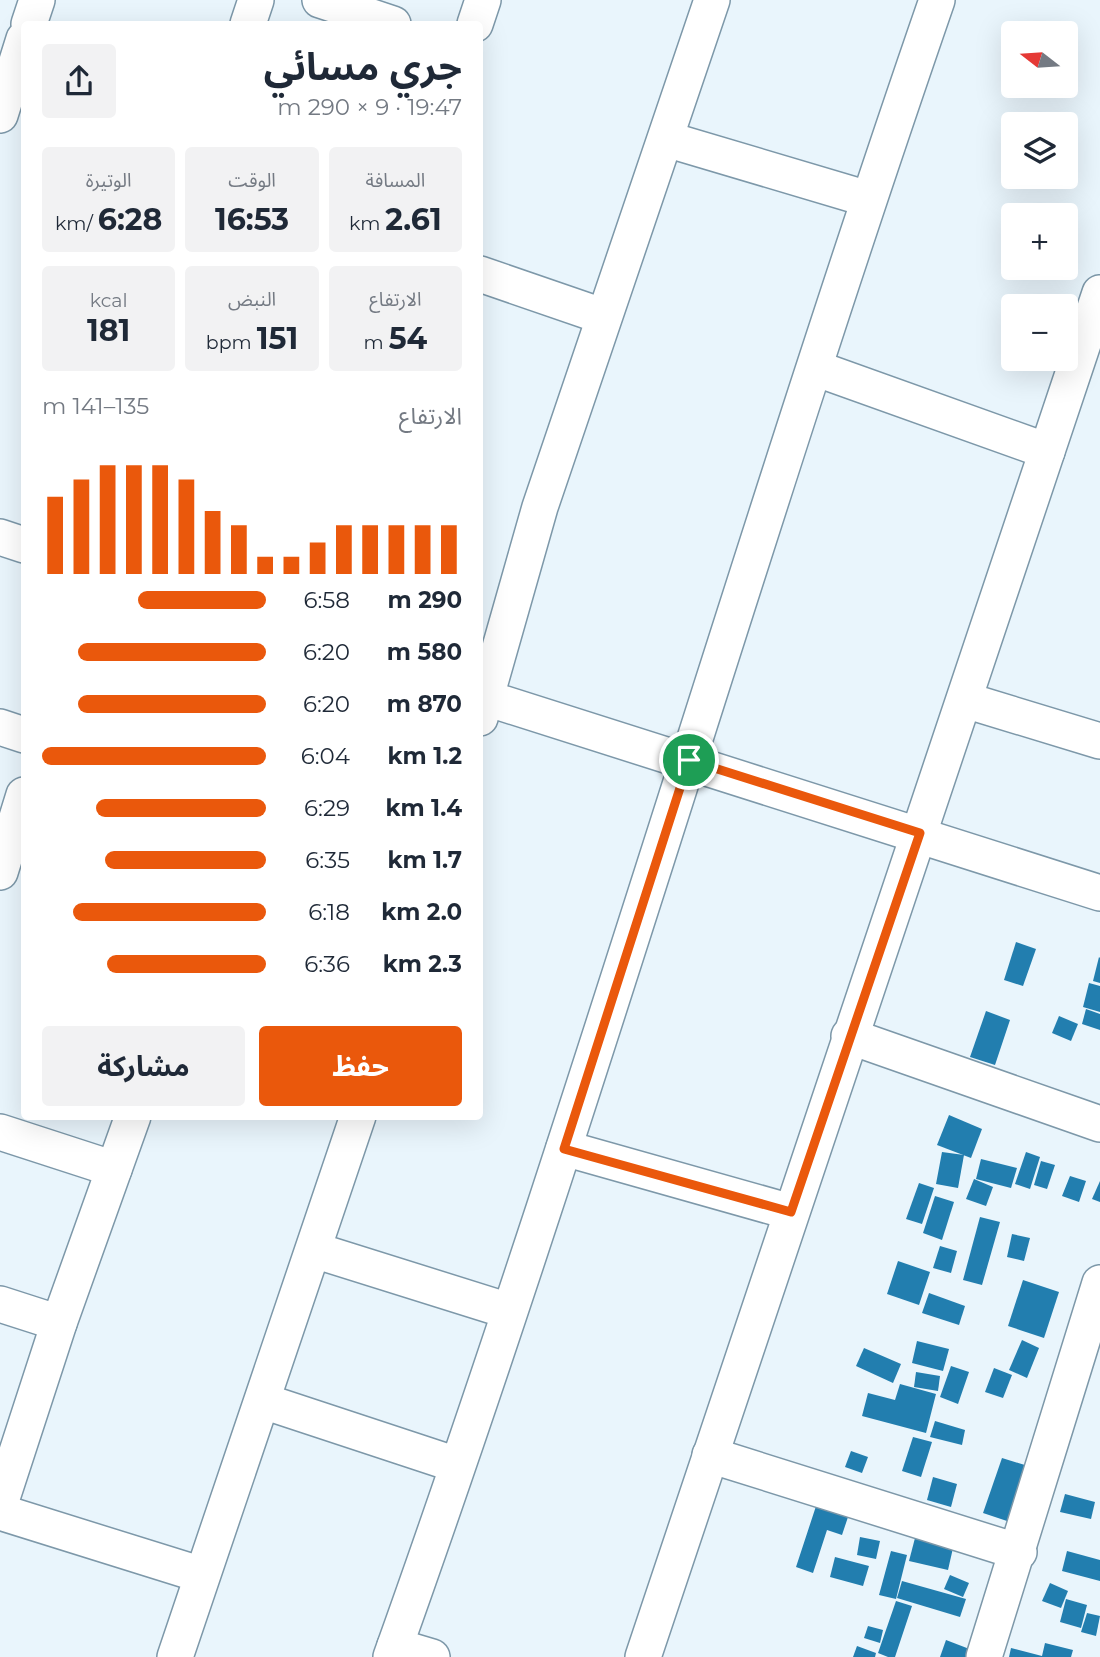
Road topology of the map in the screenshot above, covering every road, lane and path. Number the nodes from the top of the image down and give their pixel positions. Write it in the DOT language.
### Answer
graph roads {
  1 [pos="37,0"];
  2 [pos="256,0"];
  3 [pos="320,0"];
  4 [pos="483,0"];
  5 [pos="712,0"];
  6 [pos="937,0"];
  7 [pos="30,21"];
  8 [pos="248,21"];
  9 [pos="384,21"];
  10 [pos="476,21"];
  11 [pos="21,53"];
  12 [pos="9,111"];
  13 [pos="666,139"];
  14 [pos="868,199"];
  15 [pos="483,275"];
  16 [pos="1100,293"];
  17 [pos="602,316"];
  18 [pos="815,368"];
  19 [pos="1047,451"];
  20 [pos="0,537"];
  21 [pos="21,544"];
  22 [pos="483,697"];
  23 [pos="965,700"];
  24 [pos="483,705"];
  25 [pos="0,727"];
  26 [pos="21,734"];
  27 [pos="1100,741"];
  28 [pos="689,760"];
  29 [pos="21,805"];
  30 [pos="920,833"];
  31 [pos="0,872"];
  32 [pos="1100,893"];
  33 [pos="849,1036"];
  34 [pos="132,1120"];
  35 [pos="357,1120"];
  36 [pos="1100,1124"];
  37 [pos="0,1132"];
  38 [pos="564,1149"];
  39 [pos="114,1169"];
  40 [pos="791,1212"];
  41 [pos="314,1250"];
  42 [pos="1100,1283"];
  43 [pos="0,1304"];
  44 [pos="509,1311"];
  45 [pos="59,1323"];
  46 [pos="263,1401"];
  47 [pos="710,1455"];
  48 [pos="457,1465"];
  49 [pos="0,1504"];
  50 [pos="0,1512"];
  51 [pos="1019,1552"];
  52 [pos="202,1575"];
  53 [pos="393,1651"];
  54 [pos="175,1657"];
  55 [pos="432,1657"];
  56 [pos="643,1657"];
  57 [pos="984,1657"];
  1 -- 7 [label="street"];
  2 -- 8 [label="street"];
  3 -- 9 [label="street"];
  4 -- 10 [label="street"];
  5 -- 13 [label="street"];
  6 -- 14 [label="street"];
  11 -- 12 [label="street"];
  13 -- 14 [label="street"];
  13 -- 17 [label="street"];
  14 -- 18 [label="street"];
  15 -- 17 [label="street"];
  16 -- 19 [label="street"];
  17 -- 22 [label="street"];
  18 -- 19 [label="street"];
  18 -- 28 [label="street"];
  19 -- 23 [label="street"];
  20 -- 21 [label="street"];
  23 -- 27 [label="street"];
  23 -- 30 [label="street"];
  24 -- 28 [label="street"];
  25 -- 26 [label="street"];
  28 -- 30 [label="street"];
  28 -- 38 [label="street"];
  29 -- 31 [label="street"];
  30 -- 32 [label="street"];
  30 -- 33 [label="street"];
  33 -- 36 [label="street"];
  33 -- 40 [label="street"];
  34 -- 39 [label="street"];
  35 -- 41 [label="street"];
  37 -- 39 [label="street"];
  38 -- 40 [label="street"];
  38 -- 44 [label="street"];
  39 -- 45 [label="street"];
  40 -- 47 [label="street"];
  41 -- 44 [label="street"];
  41 -- 46 [label="street"];
  42 -- 51 [label="street"];
  43 -- 45 [label="street"];
  44 -- 48 [label="street"];
  45 -- 49 [label="street"];
  46 -- 48 [label="street"];
  46 -- 52 [label="street"];
  47 -- 51 [label="street"];
  47 -- 56 [label="street"];
  48 -- 53 [label="street"];
  50 -- 52 [label="street"];
  51 -- 57 [label="street"];
  52 -- 54 [label="street"];
  53 -- 55 [label="street"];
}
